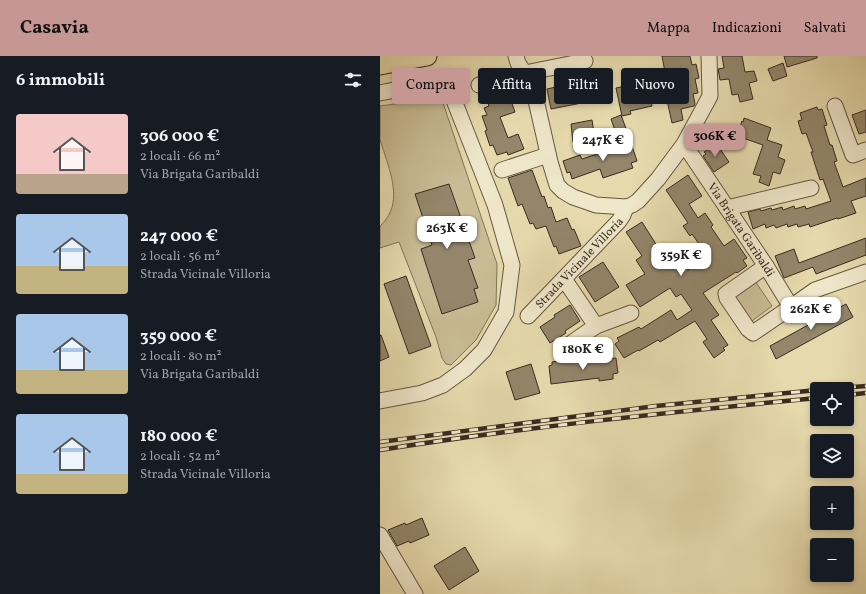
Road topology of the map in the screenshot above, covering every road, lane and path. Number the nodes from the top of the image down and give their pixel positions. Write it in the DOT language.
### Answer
graph roads {
  1 [pos="427,56"];
  2 [pos="516,56"];
  3 [pos="709,56"];
  4 [pos="586,61"];
  5 [pos="380,65"];
  6 [pos="522,68"];
  7 [pos="546,69"];
  8 [pos="380,93"];
  9 [pos="538,104"];
  10 [pos="835,106"];
  11 [pos="684,144"];
  12 [pos="866,150"];
  13 [pos="548,155"];
  14 [pos="502,170"];
  15 [pos="811,188"];
  16 [pos="626,207"];
  17 [pos="727,208"];
  18 [pos="766,266"];
  19 [pos="866,272"];
  20 [pos="564,279"];
  21 [pos="790,307"];
  22 [pos="631,313"];
  23 [pos="528,316"];
  24 [pos="596,326"];
  25 [pos="563,349"];
  26 [pos="380,400"];
  27 [pos="380,535"];
  28 [pos="415,594"];
  1 -- 5 [label="main road"];
  2 -- 6 [label="street, Strada Vicinale Villoria"];
  3 -- 11 [label="street, Strada Vicinale Villoria"];
  4 -- 7 [label="street"];
  8 -- 26 [label="street"];
  9 -- 13 [label="street, Strada Vicinale Villoria"];
  10 -- 12 [label="street"];
  11 -- 16 [label="street, Strada Vicinale Villoria"];
  11 -- 17 [label="street, Via Brigata Garibaldi"];
  13 -- 14 [label="street"];
  13 -- 16 [label="street, Strada Vicinale Villoria"];
  15 -- 17 [label="street"];
  16 -- 20 [label="street, Strada Vicinale Villoria"];
  17 -- 18 [label="street, Via Brigata Garibaldi"];
  18 -- 21 [label="street, Via Brigata Garibaldi"];
  18 -- 21 [label="street"];
  19 -- 21 [label="street"];
  20 -- 23 [label="street, Strada Vicinale Villoria"];
  20 -- 24 [label="street"];
  22 -- 24 [label="street"];
  24 -- 25 [label="street"];
  27 -- 28 [label="street"];
}
